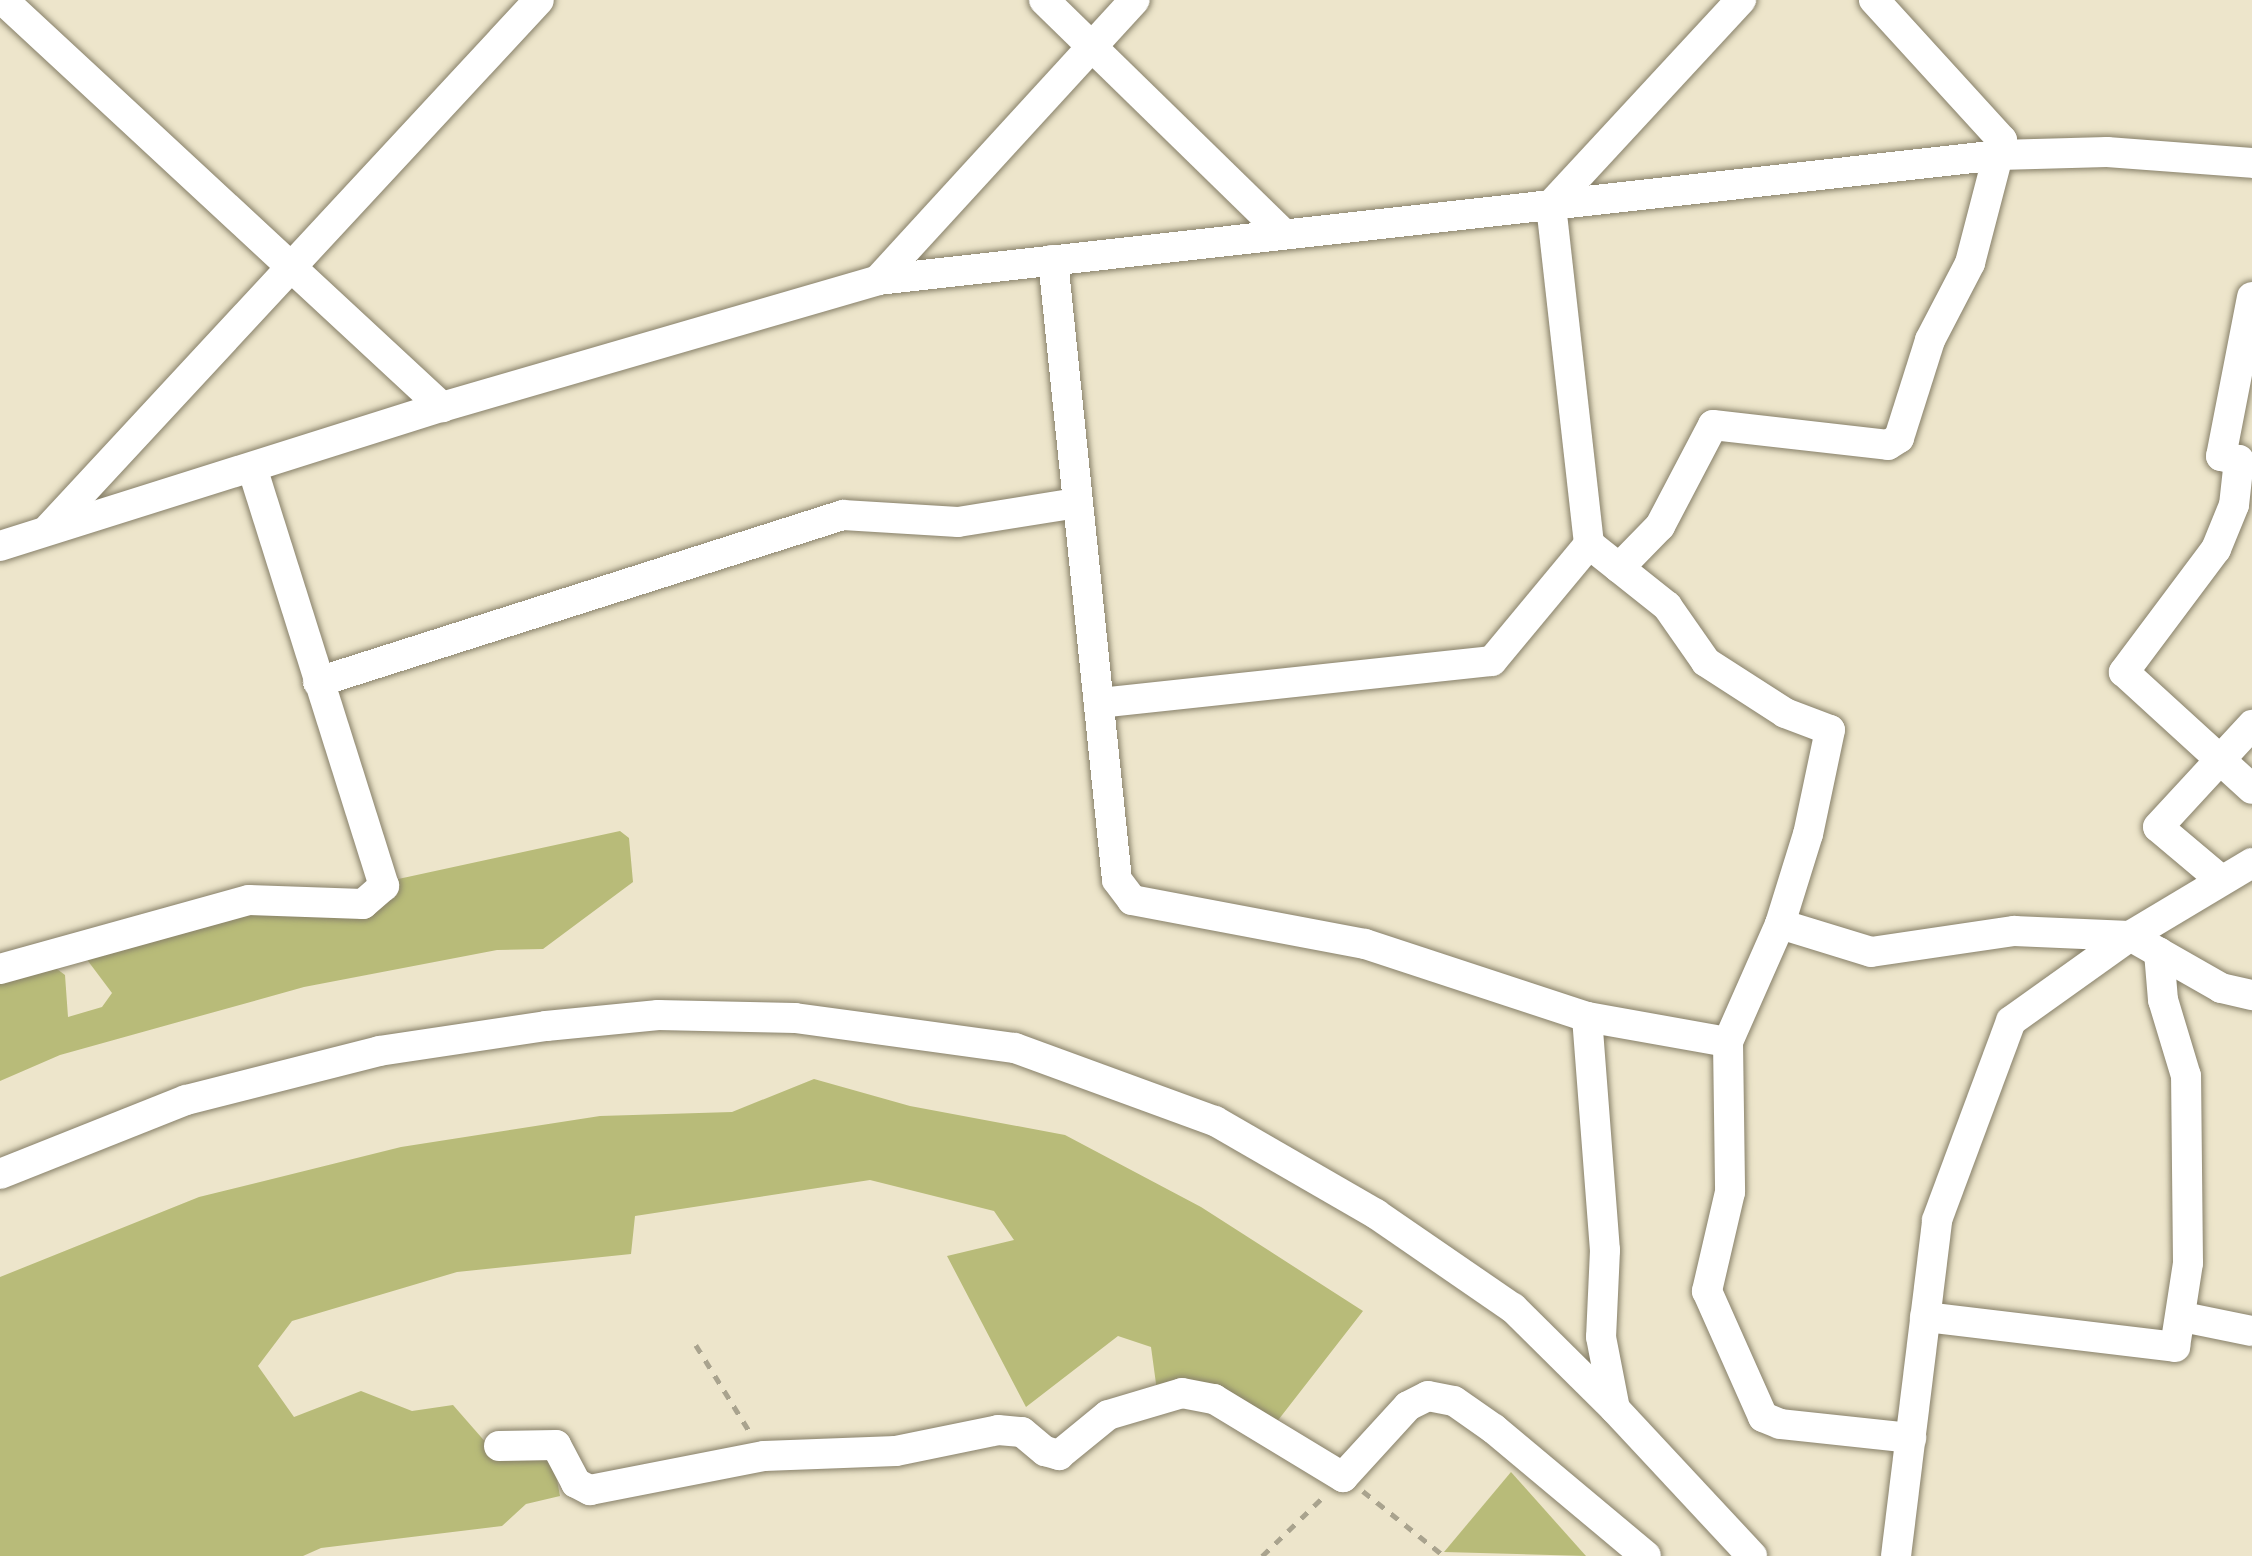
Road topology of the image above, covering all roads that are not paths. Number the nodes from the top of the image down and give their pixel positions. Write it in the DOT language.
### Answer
graph roads {
  1 [pos="2,0"];
  2 [pos="539,0"];
  3 [pos="1043,0"];
  4 [pos="1135,0"];
  5 [pos="1741,0"];
  6 [pos="1874,0"];
  7 [pos="1093,45"];
  8 [pos="1999,155"];
  9 [pos="2252,163"];
  10 [pos="1551,205"];
  11 [pos="1284,234"];
  12 [pos="1053,260"];
  13 [pos="290,268"];
  14 [pos="878,280"];
  15 [pos="2252,297"];
  16 [pos="442,407"];
  17 [pos="253,471"];
  18 [pos="1077,503"];
  19 [pos="46,531"];
  20 [pos="1589,544"];
  21 [pos="0,546"];
  22 [pos="1619,568"];
  23 [pos="319,682"];
  24 [pos="1099,704"];
  25 [pos="2252,725"];
  26 [pos="2221,754"];
  27 [pos="2252,789"];
  28 [pos="2252,863"];
  29 [pos="2221,880"];
  30 [pos="1780,924"];
  31 [pos="2130,936"];
  32 [pos="2159,952"];
  33 [pos="0,969"];
  34 [pos="2252,994"];
  35 [pos="1587,1017"];
  36 [pos="1728,1042"];
  37 [pos="0,1174"];
  38 [pos="1925,1317"];
  39 [pos="2183,1317"];
  40 [pos="2252,1331"];
  41 [pos="1615,1409"];
  42 [pos="1911,1438"];
  43 [pos="499,1447"];
  44 [pos="1646,1556"];
  45 [pos="1752,1556"];
  46 [pos="1896,1556"];
  1 -- 13 [label="street"];
  2 -- 13 [label="street"];
  3 -- 7 [label="street"];
  4 -- 7 [label="street"];
  5 -- 10 [label="street"];
  6 -- 8 [label="street"];
  7 -- 11 [label="street"];
  7 -- 14 [label="street"];
  8 -- 9 [label="street"];
  8 -- 10 [label="street"];
  8 -- 22 [label="street"];
  10 -- 11 [label="street"];
  10 -- 20 [label="street"];
  11 -- 12 [label="street"];
  12 -- 14 [label="street"];
  12 -- 18 [label="street"];
  13 -- 16 [label="street"];
  13 -- 19 [label="street"];
  14 -- 16 [label="street"];
  15 -- 26 [label="street"];
  16 -- 17 [label="street"];
  17 -- 19 [label="street"];
  17 -- 23 [label="street"];
  18 -- 23 [label="street"];
  18 -- 24 [label="street"];
  19 -- 21 [label="street"];
  20 -- 22 [label="street"];
  20 -- 24 [label="street"];
  22 -- 30 [label="street"];
  23 -- 33 [label="street"];
  24 -- 35 [label="street"];
  25 -- 26 [label="street"];
  26 -- 27 [label="street"];
  26 -- 29 [label="street"];
  28 -- 29 [label="street"];
  29 -- 31 [label="street"];
  30 -- 31 [label="street"];
  30 -- 36 [label="street"];
  31 -- 32 [label="street"];
  31 -- 38 [label="street"];
  32 -- 34 [label="street"];
  32 -- 39 [label="street"];
  35 -- 36 [label="street"];
  35 -- 41 [label="street"];
  36 -- 42 [label="street"];
  37 -- 41 [label="street"];
  38 -- 39 [label="street"];
  38 -- 42 [label="street"];
  39 -- 40 [label="street"];
  41 -- 45 [label="street"];
  42 -- 46 [label="street"];
  43 -- 44 [label="street"];
}
